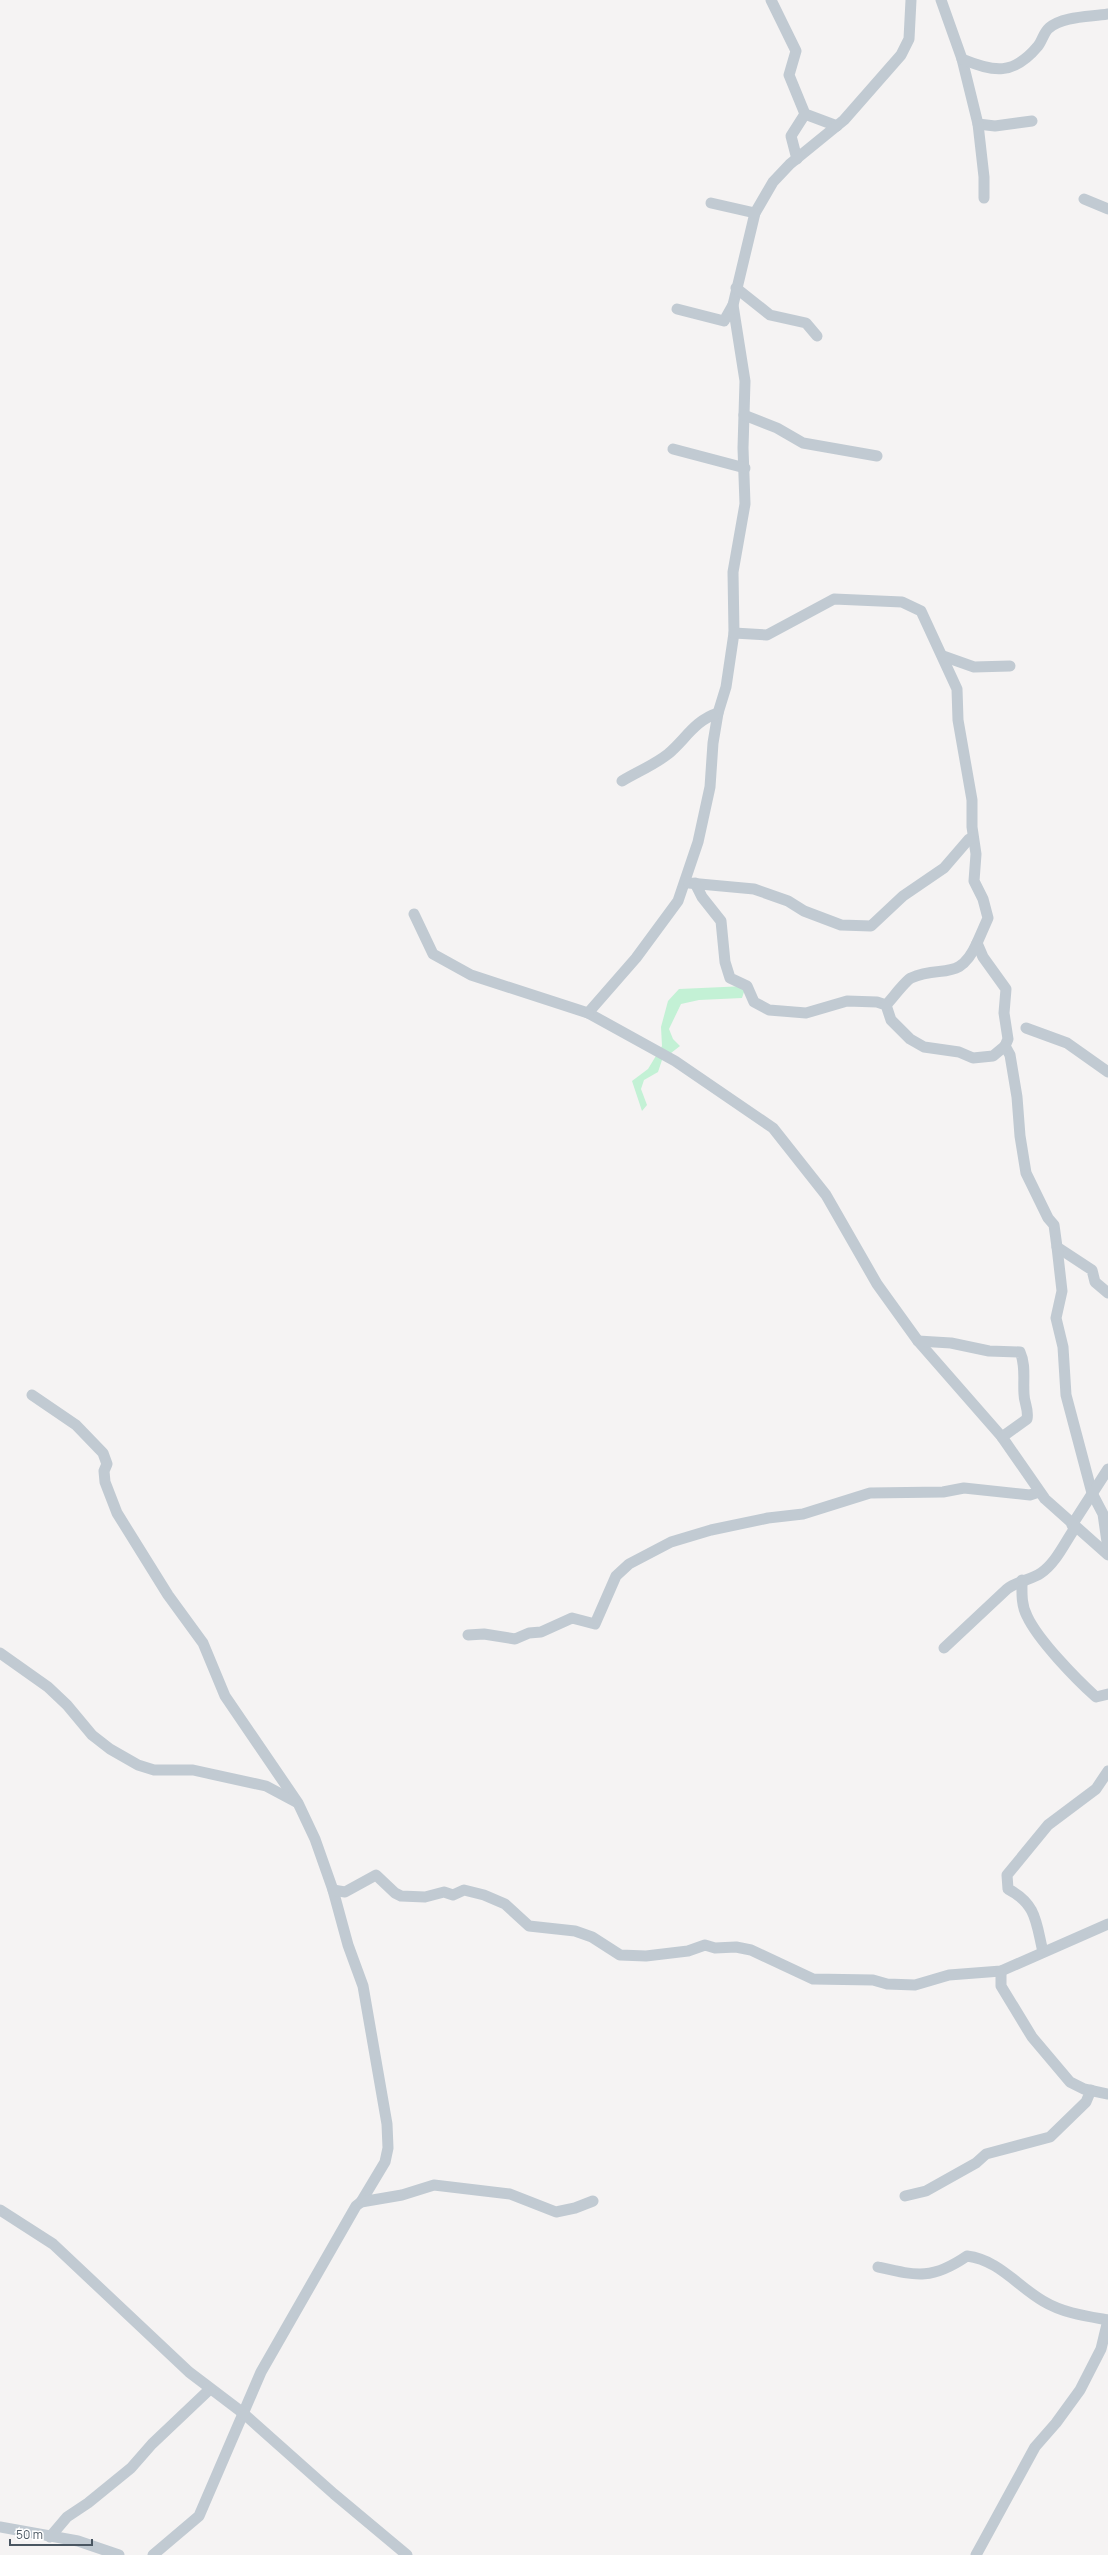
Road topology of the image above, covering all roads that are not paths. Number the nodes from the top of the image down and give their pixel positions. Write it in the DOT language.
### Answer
graph roads {
  1 [pos="771,0"];
  2 [pos="911,0"];
  3 [pos="941,0"];
  4 [pos="1108,14"];
  5 [pos="962,59"];
  6 [pos="805,114"];
  7 [pos="1032,121"];
  8 [pos="978,124"];
  9 [pos="837,126"];
  10 [pos="797,159"];
  11 [pos="984,198"];
  12 [pos="1084,199"];
  13 [pos="711,203"];
  14 [pos="1108,209"];
  15 [pos="755,213"];
  16 [pos="736,288"];
  17 [pos="733,305"];
  18 [pos="677,309"];
  19 [pos="817,336"];
  20 [pos="744,415"];
  21 [pos="673,449"];
  22 [pos="877,456"];
  23 [pos="745,468"];
  24 [pos="734,633"];
  25 [pos="943,656"];
  26 [pos="1010,666"];
  27 [pos="718,713"];
  28 [pos="622,781"];
  29 [pos="973,838"];
  30 [pos="690,883"];
  31 [pos="414,914"];
  32 [pos="977,943"];
  33 [pos="886,1005"];
  34 [pos="588,1013"];
  35 [pos="1026,1028"];
  36 [pos="1005,1046"];
  37 [pos="1108,1072"];
  38 [pos="1057,1247"];
  39 [pos="1108,1293"];
  40 [pos="918,1341"];
  41 [pos="32,1395"];
  42 [pos="1002,1437"];
  43 [pos="1108,1469"];
  44 [pos="1039,1492"];
  45 [pos="1092,1493"];
  46 [pos="1074,1526"];
  47 [pos="1108,1549"];
  48 [pos="1108,1555"];
  49 [pos="1022,1580"];
  50 [pos="468,1636"];
  51 [pos="944,1648"];
  52 [pos="0,1653"];
  53 [pos="1108,1694"];
  54 [pos="1108,1771"];
  55 [pos="298,1803"];
  56 [pos="333,1890"];
  57 [pos="1108,1924"];
  58 [pos="1043,1952"];
  59 [pos="1000,1971"];
  60 [pos="1091,2090"];
  61 [pos="1108,2094"];
  62 [pos="905,2196"];
  63 [pos="593,2201"];
  64 [pos="361,2202"];
  65 [pos="0,2210"];
  66 [pos="878,2267"];
  67 [pos="1108,2320"];
  68 [pos="210,2389"];
  69 [pos="243,2413"];
  70 [pos="0,2527"];
  71 [pos="50,2537"];
  72 [pos="119,2555"];
  73 [pos="153,2555"];
  74 [pos="407,2555"];
  75 [pos="976,2555"];
  1 -- 6 [label="street"];
  2 -- 9 [label="street"];
  3 -- 5 [label="street"];
  4 -- 5 [label="street"];
  5 -- 8 [label="street"];
  6 -- 9 [label="street"];
  6 -- 10 [label="street"];
  7 -- 8 [label="street"];
  8 -- 11 [label="street"];
  9 -- 10 [label="street"];
  10 -- 15 [label="street"];
  12 -- 14 [label="street"];
  13 -- 15 [label="street"];
  15 -- 16 [label="street"];
  16 -- 17 [label="street"];
  16 -- 19 [label="street"];
  17 -- 18 [label="street"];
  17 -- 20 [label="street"];
  20 -- 22 [label="street"];
  20 -- 23 [label="street"];
  21 -- 23 [label="street"];
  23 -- 24 [label="street"];
  24 -- 25 [label="street"];
  24 -- 27 [label="street"];
  25 -- 26 [label="street"];
  25 -- 29 [label="street"];
  27 -- 28 [label="street"];
  27 -- 30 [label="street"];
  29 -- 30 [label="street"];
  29 -- 32 [label="street"];
  30 -- 33 [label="street"];
  30 -- 34 [label="street"];
  31 -- 34 [label="street"];
  32 -- 33 [label="street"];
  32 -- 36 [label="street"];
  33 -- 36 [label="street"];
  34 -- 40 [label="street"];
  35 -- 37 [label="street"];
  36 -- 38 [label="street"];
  38 -- 39 [label="street"];
  38 -- 45 [label="street"];
  40 -- 42 [label="street"];
  40 -- 42 [label="street"];
  41 -- 55 [label="street"];
  42 -- 44 [label="street"];
  43 -- 45 [label="street"];
  44 -- 46 [label="street"];
  44 -- 50 [label="street"];
  45 -- 46 [label="street"];
  45 -- 47 [label="street"];
  46 -- 48 [label="street"];
  46 -- 49 [label="street"];
  49 -- 51 [label="street"];
  49 -- 53 [label="street"];
  52 -- 55 [label="street"];
  54 -- 58 [label="street"];
  55 -- 56 [label="street"];
  56 -- 59 [label="street"];
  56 -- 64 [label="street"];
  57 -- 58 [label="street"];
  58 -- 59 [label="street"];
  59 -- 60 [label="street"];
  60 -- 61 [label="street"];
  60 -- 62 [label="street"];
  63 -- 64 [label="street"];
  64 -- 69 [label="street"];
  65 -- 68 [label="street"];
  66 -- 67 [label="street"];
  67 -- 75 [label="street"];
  68 -- 69 [label="street"];
  68 -- 71 [label="street"];
  69 -- 73 [label="street"];
  69 -- 74 [label="street"];
  70 -- 71 [label="street"];
  71 -- 72 [label="street"];
}
